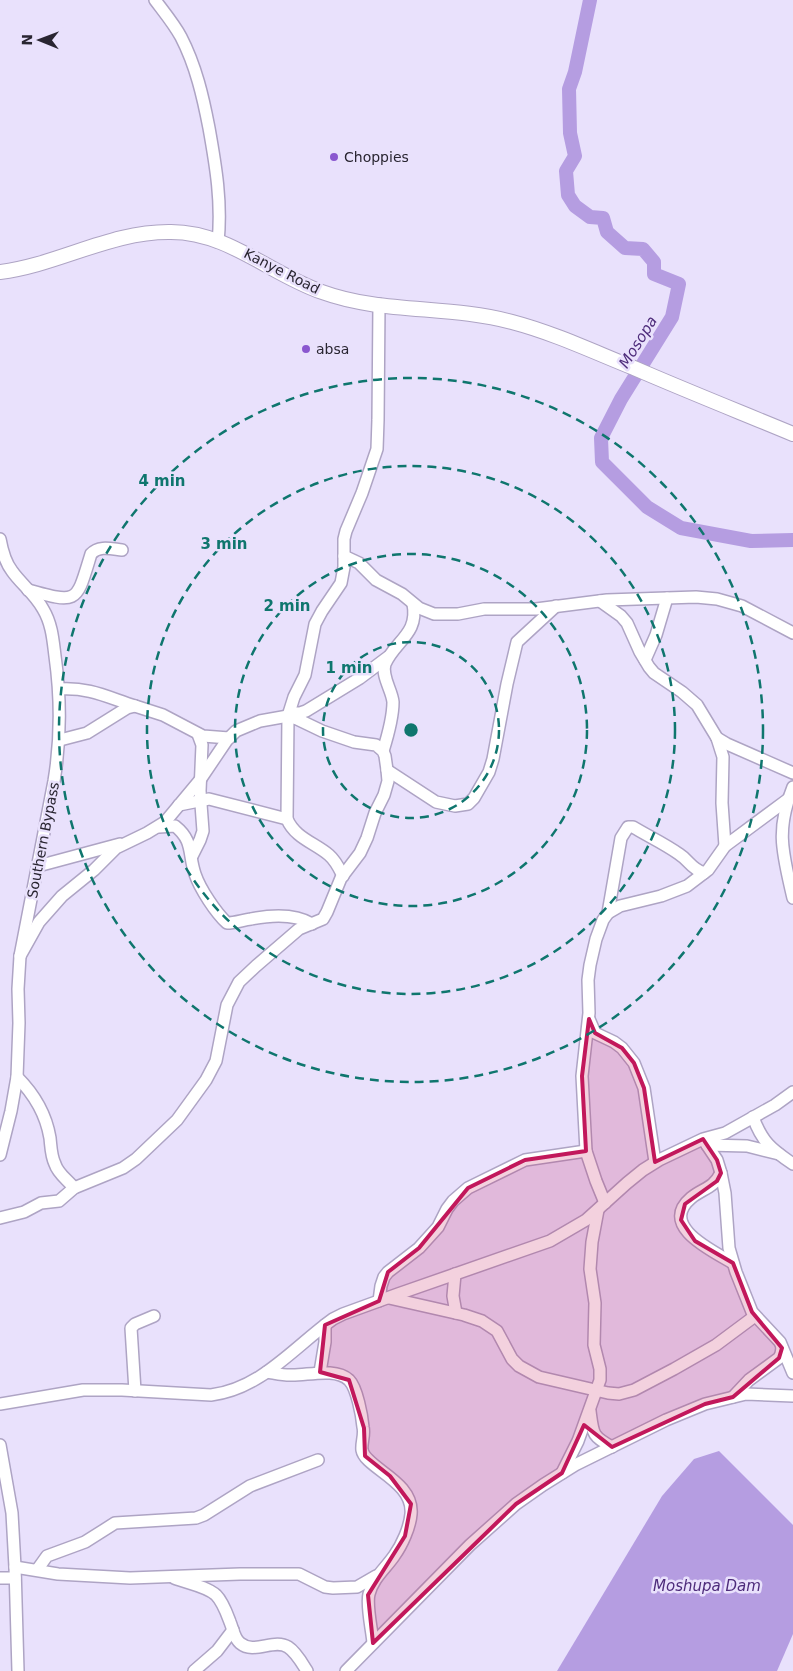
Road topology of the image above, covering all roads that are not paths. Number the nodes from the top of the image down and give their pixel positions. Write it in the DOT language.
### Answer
graph roads {
  1 [pos="155,0"];
  2 [pos="218,242"];
  3 [pos="0,272"];
  4 [pos="379,304"];
  5 [pos="793,434"];
  6 [pos="0,539"];
  7 [pos="122,550"];
  8 [pos="344,556"];
  9 [pos="28,590"];
  10 [pos="667,598"];
  11 [pos="600,600"];
  12 [pos="413,604"];
  13 [pos="556,606"];
  14 [pos="793,633"];
  15 [pos="392,654"];
  16 [pos="645,660"];
  17 [pos="59,689"];
  18 [pos="135,706"];
  19 [pos="289,715"];
  20 [pos="198,734"];
  21 [pos="229,738"];
  22 [pos="717,738"];
  23 [pos="60,740"];
  24 [pos="383,750"];
  25 [pos="388,770"];
  26 [pos="793,773"];
  27 [pos="200,780"];
  28 [pos="793,787"];
  29 [pos="200,800"];
  30 [pos="787,800"];
  31 [pos="179,805"];
  32 [pos="287,819"];
  33 [pos="159,827"];
  34 [pos="121,844"];
  35 [pos="725,846"];
  36 [pos="192,856"];
  37 [pos="38,866"];
  38 [pos="704,873"];
  39 [pos="343,876"];
  40 [pos="793,898"];
  41 [pos="608,914"];
  42 [pos="312,924"];
  43 [pos="20,956"];
  44 [pos="589,1019"];
  45 [pos="17,1077"];
  46 [pos="793,1092"];
  47 [pos="753,1117"];
  48 [pos="705,1142"];
  49 [pos="586,1151"];
  50 [pos="779,1154"];
  51 [pos="0,1155"];
  52 [pos="655,1162"];
  53 [pos="793,1164"];
  54 [pos="721,1173"];
  55 [pos="74,1188"];
  56 [pos="602,1207"];
  57 [pos="0,1218"];
  58 [pos="733,1263"];
  59 [pos="456,1274"];
  60 [pos="383,1299"];
  61 [pos="456,1313"];
  62 [pos="154,1316"];
  63 [pos="756,1316"];
  64 [pos="325,1325"];
  65 [pos="782,1348"];
  66 [pos="267,1372"];
  67 [pos="320,1372"];
  68 [pos="793,1373"];
  69 [pos="597,1390"];
  70 [pos="135,1391"];
  71 [pos="793,1396"];
  72 [pos="733,1397"];
  73 [pos="0,1404"];
  74 [pos="590,1410"];
  75 [pos="0,1446"];
  76 [pos="612,1447"];
  77 [pos="318,1460"];
  78 [pos="562,1473"];
  79 [pos="38,1570"];
  80 [pos="15,1572"];
  81 [pos="378,1575"];
  82 [pos="168,1576"];
  83 [pos="0,1578"];
  84 [pos="233,1630"];
  85 [pos="373,1643"];
  86 [pos="18,1671"];
  87 [pos="194,1671"];
  88 [pos="307,1671"];
  89 [pos="346,1671"];
  1 -- 2 [label="street"];
  2 -- 3 [label="main road, Kanye Road"];
  2 -- 4 [label="main road, Kanye Road"];
  4 -- 5 [label="main road, Kanye Road"];
  4 -- 8 [label="street"];
  6 -- 9 [label="street, Southern Bypass"];
  7 -- 9 [label="street"];
  8 -- 12 [label="street"];
  8 -- 19 [label="street"];
  9 -- 17 [label="street, Southern Bypass"];
  10 -- 11 [label="street"];
  10 -- 14 [label="street"];
  10 -- 16 [label="street"];
  11 -- 13 [label="street"];
  11 -- 16 [label="street"];
  12 -- 13 [label="street"];
  12 -- 15 [label="street"];
  13 -- 25 [label="street"];
  15 -- 19 [label="street"];
  15 -- 24 [label="street"];
  16 -- 22 [label="street"];
  17 -- 18 [label="street"];
  17 -- 23 [label="street, Southern Bypass"];
  18 -- 20 [label="street"];
  18 -- 23 [label="street"];
  19 -- 21 [label="street"];
  19 -- 24 [label="street"];
  19 -- 32 [label="street"];
  20 -- 21 [label="street"];
  20 -- 27 [label="street"];
  21 -- 27 [label="street"];
  22 -- 26 [label="street"];
  22 -- 35 [label="street"];
  23 -- 37 [label="street, Southern Bypass"];
  24 -- 25 [label="street"];
  25 -- 39 [label="street"];
  27 -- 29 [label="street"];
  27 -- 31 [label="street"];
  28 -- 30 [label="street"];
  29 -- 31 [label="street"];
  29 -- 32 [label="street"];
  29 -- 36 [label="street"];
  30 -- 35 [label="street"];
  30 -- 40 [label="street"];
  31 -- 33 [label="street"];
  32 -- 39 [label="street"];
  33 -- 34 [label="street"];
  33 -- 36 [label="street"];
  34 -- 37 [label="street"];
  34 -- 43 [label="street"];
  35 -- 38 [label="street"];
  36 -- 42 [label="street"];
  37 -- 43 [label="street, Southern Bypass"];
  38 -- 41 [label="street"];
  38 -- 41 [label="street"];
  39 -- 42 [label="street"];
  41 -- 44 [label="street"];
  42 -- 55 [label="street"];
  43 -- 45 [label="street, Southern Bypass"];
  44 -- 49 [label="street"];
  44 -- 52 [label="street"];
  45 -- 51 [label="street, Southern Bypass"];
  45 -- 55 [label="street"];
  46 -- 47 [label="street"];
  47 -- 48 [label="street"];
  47 -- 50 [label="street"];
  48 -- 50 [label="street"];
  48 -- 52 [label="street"];
  48 -- 54 [label="street"];
  49 -- 56 [label="street"];
  49 -- 60 [label="street"];
  50 -- 53 [label="street"];
  52 -- 56 [label="street"];
  54 -- 58 [label="street"];
  54 -- 58 [label="street"];
  55 -- 57 [label="street"];
  56 -- 59 [label="street"];
  56 -- 69 [label="street"];
  58 -- 63 [label="street"];
  59 -- 60 [label="street"];
  59 -- 61 [label="street"];
  60 -- 61 [label="street"];
  60 -- 64 [label="street"];
  61 -- 69 [label="street"];
  62 -- 70 [label="street"];
  63 -- 65 [label="street"];
  63 -- 69 [label="street"];
  64 -- 66 [label="street"];
  64 -- 67 [label="street"];
  65 -- 68 [label="street"];
  65 -- 72 [label="street"];
  66 -- 67 [label="street"];
  66 -- 70 [label="street"];
  67 -- 81 [label="street"];
  69 -- 74 [label="street"];
  70 -- 73 [label="street"];
  71 -- 72 [label="street"];
  72 -- 76 [label="street"];
  74 -- 76 [label="street"];
  74 -- 78 [label="street"];
  75 -- 80 [label="street"];
  76 -- 78 [label="street"];
  77 -- 79 [label="street"];
  78 -- 85 [label="street"];
  79 -- 80 [label="street"];
  79 -- 82 [label="street"];
  80 -- 83 [label="street"];
  80 -- 86 [label="street"];
  81 -- 82 [label="street"];
  81 -- 85 [label="street"];
  82 -- 84 [label="street"];
  84 -- 87 [label="street"];
  84 -- 88 [label="street"];
  85 -- 89 [label="street"];
}
